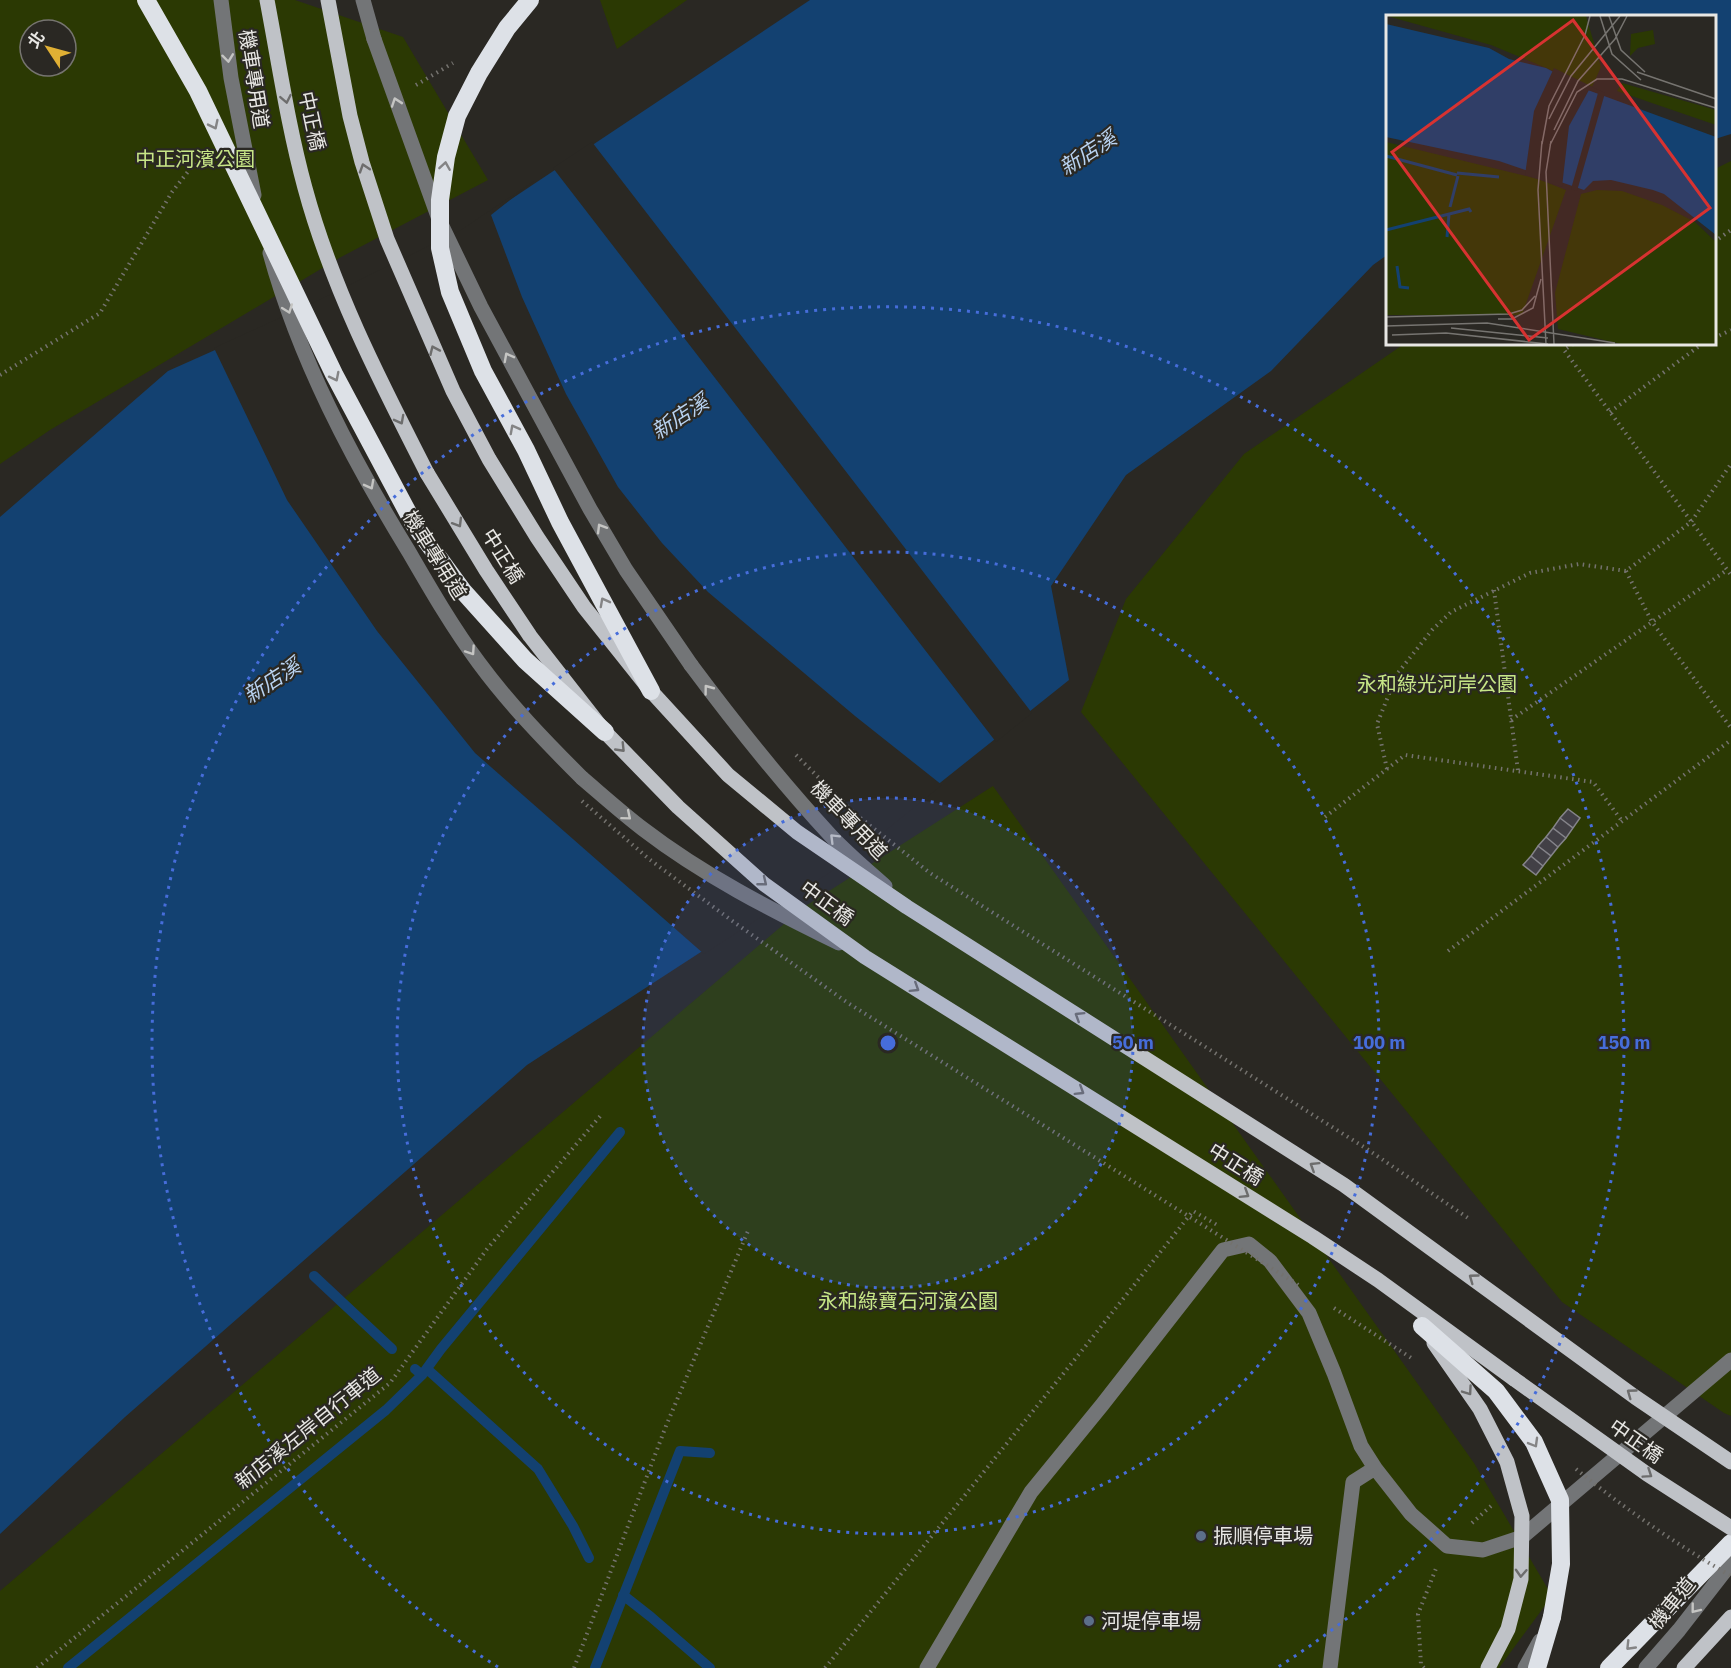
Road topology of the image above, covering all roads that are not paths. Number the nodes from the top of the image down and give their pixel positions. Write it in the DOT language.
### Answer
graph roads {
  1 [pos="146,0"];
  2 [pos="221,0"];
  3 [pos="267,0"];
  4 [pos="328,0"];
  5 [pos="363,0"];
  6 [pos="530,0"];
  7 [pos="651,691"];
  8 [pos="605,732"];
  9 [pos="907,907"];
  10 [pos="865,957"];
  11 [pos="1313,1237"];
  12 [pos="1422,1326"];
  13 [pos="1731,1360"];
  14 [pos="1731,1462"];
  15 [pos="1375,1468"];
  16 [pos="1731,1528"];
  17 [pos="1731,1543"];
  18 [pos="1731,1563"];
  19 [pos="1552,1617"];
  20 [pos="1731,1617"];
  21 [pos="927,1668"];
  22 [pos="1330,1668"];
  23 [pos="1488,1668"];
  24 [pos="1525,1668"];
  25 [pos="1537,1668"];
  26 [pos="1609,1668"];
  27 [pos="1646,1668"];
  28 [pos="1684,1668"];
  1 -- 8 [label="highway, one-way, bridge"];
  2 -- 10 [label="lane, 機車專用道, one-way, bridge"];
  3 -- 8 [label="main road, 中正橋, one-way, bridge"];
  7 -- 4 [label="main road, 中正橋, one-way, bridge"];
  9 -- 5 [label="lane, 機車專用道, one-way, bridge"];
  7 -- 6 [label="highway, one-way, bridge"];
  7 -- 9 [label="main road, 中正橋, bridge"];
  8 -- 10 [label="main road, 中正橋, one-way"];
  14 -- 9 [label="main road, 中正橋, one-way, bridge"];
  10 -- 11 [label="main road, 中正橋, one-way"];
  11 -- 12 [label="main road"];
  11 -- 16 [label="main road, 中正橋, one-way, bridge"];
  12 -- 19 [label="highway, one-way, bridge"];
  12 -- 23 [label="main road, one-way, bridge"];
  13 -- 15 [label="lane"];
  15 -- 21 [label="lane"];
  15 -- 22 [label="lane"];
  17 -- 26 [label="highway, one-way"];
  18 -- 27 [label="lane, 機車道, one-way"];
  19 -- 24 [label="lane"];
  19 -- 25 [label="highway"];
  20 -- 28 [label="main road"];
}
